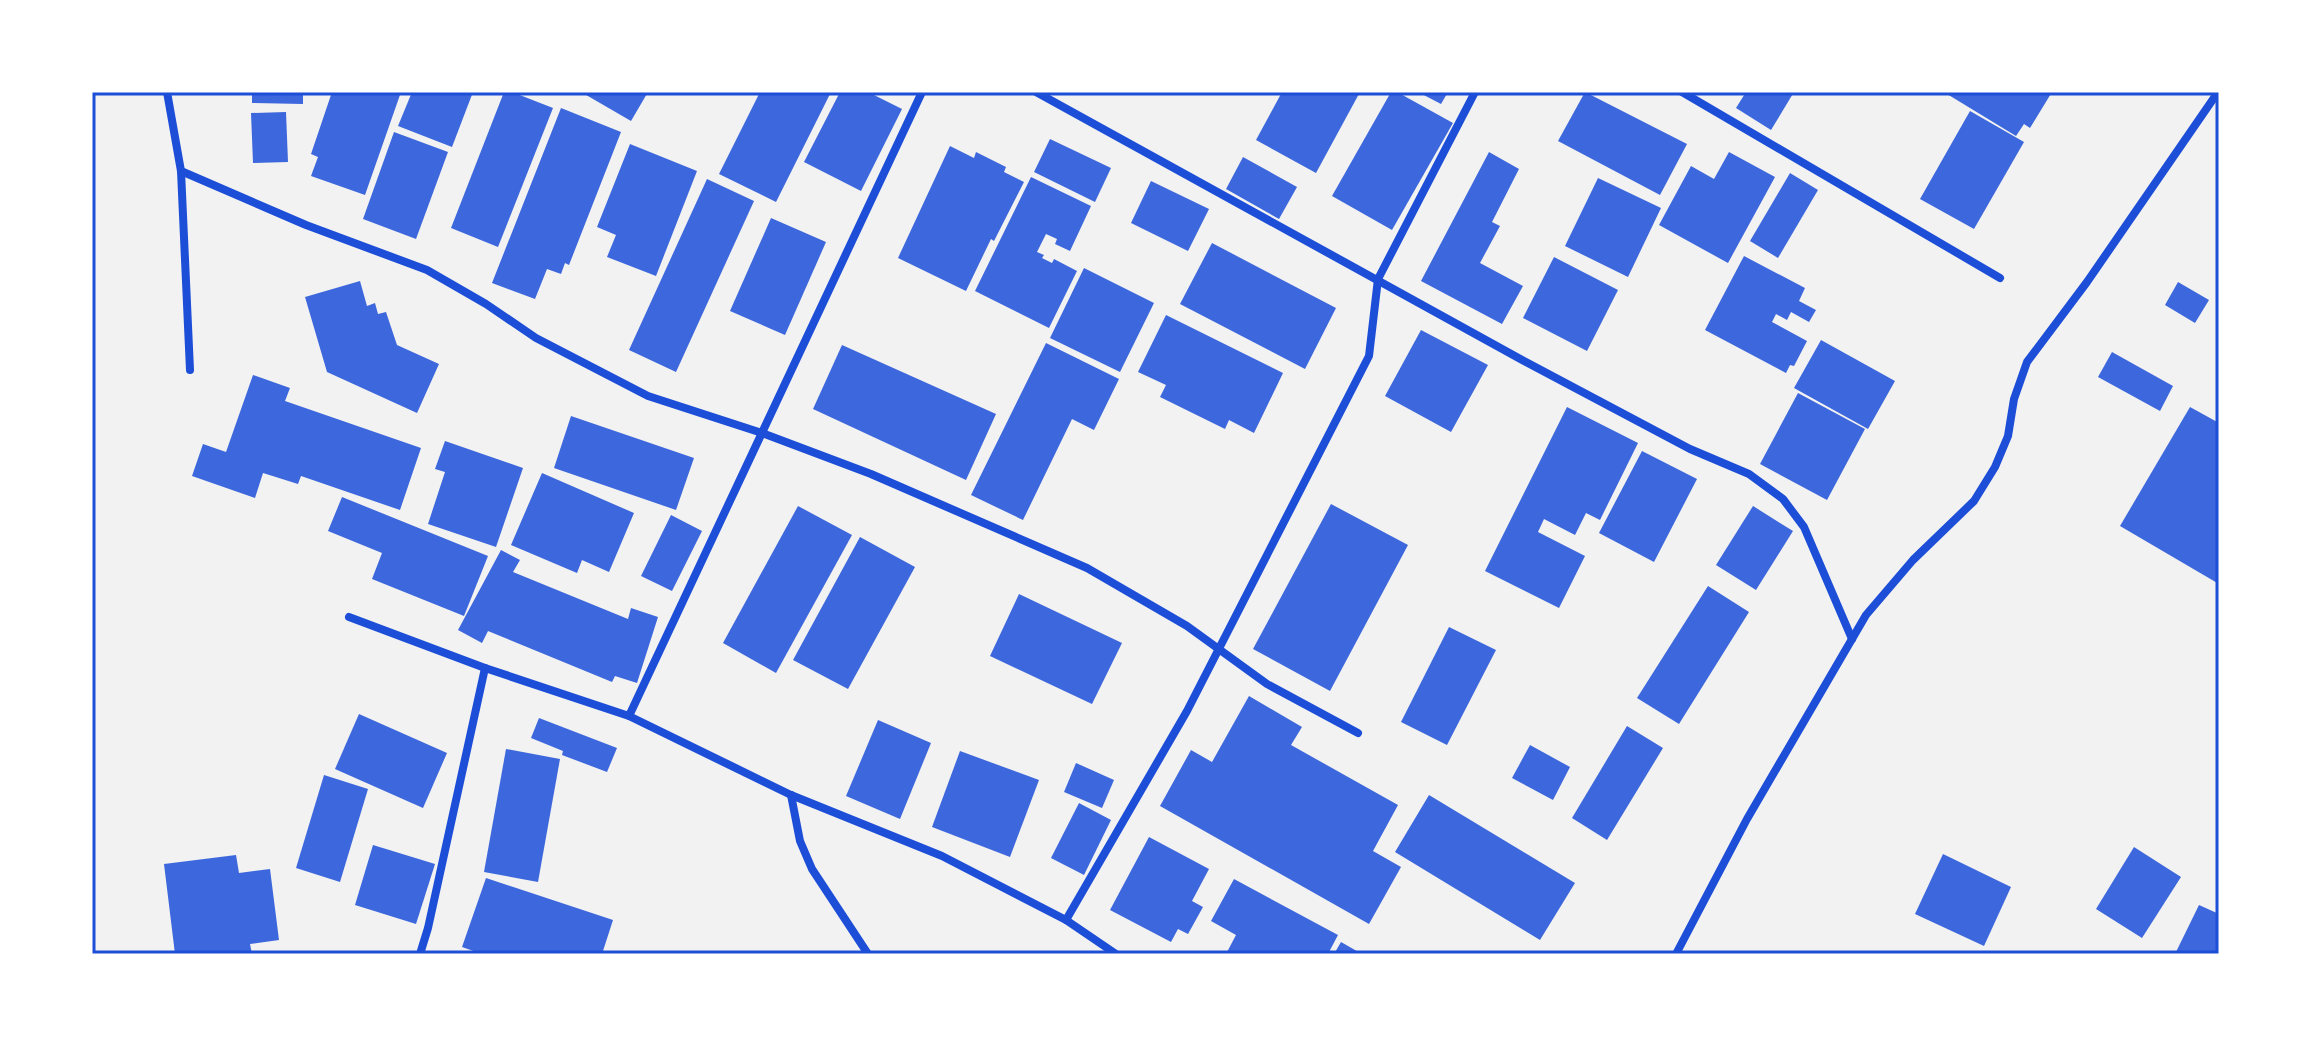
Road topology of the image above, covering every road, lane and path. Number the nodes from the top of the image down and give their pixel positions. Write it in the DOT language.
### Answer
graph roads {
  1 [pos="167,92"];
  2 [pos="922,92"];
  3 [pos="1036,92"];
  4 [pos="1475,92"];
  5 [pos="1682,92"];
  6 [pos="2218,92"];
  7 [pos="181,171"];
  8 [pos="2000,278"];
  9 [pos="1378,279"];
  10 [pos="190,370"];
  11 [pos="762,433"];
  12 [pos="349,617"];
  13 [pos="1852,639"];
  14 [pos="485,668"];
  15 [pos="629,716"];
  16 [pos="1358,733"];
  17 [pos="791,795"];
  18 [pos="1066,920"];
  19 [pos="420,954"];
  20 [pos="868,954"];
  21 [pos="1116,954"];
  22 [pos="1676,954"];
  1 -- 7 [label="street"];
  2 -- 11 [label="street"];
  3 -- 9 [label="street"];
  4 -- 9 [label="street"];
  5 -- 8 [label="street"];
  6 -- 13 [label="street"];
  7 -- 10 [label="street"];
  7 -- 11 [label="street"];
  9 -- 13 [label="street"];
  9 -- 18 [label="street"];
  11 -- 15 [label="street"];
  11 -- 16 [label="street"];
  12 -- 14 [label="street"];
  13 -- 22 [label="street"];
  14 -- 15 [label="street"];
  14 -- 19 [label="street"];
  15 -- 17 [label="street"];
  17 -- 18 [label="street"];
  17 -- 20 [label="street"];
  18 -- 21 [label="street"];
}
